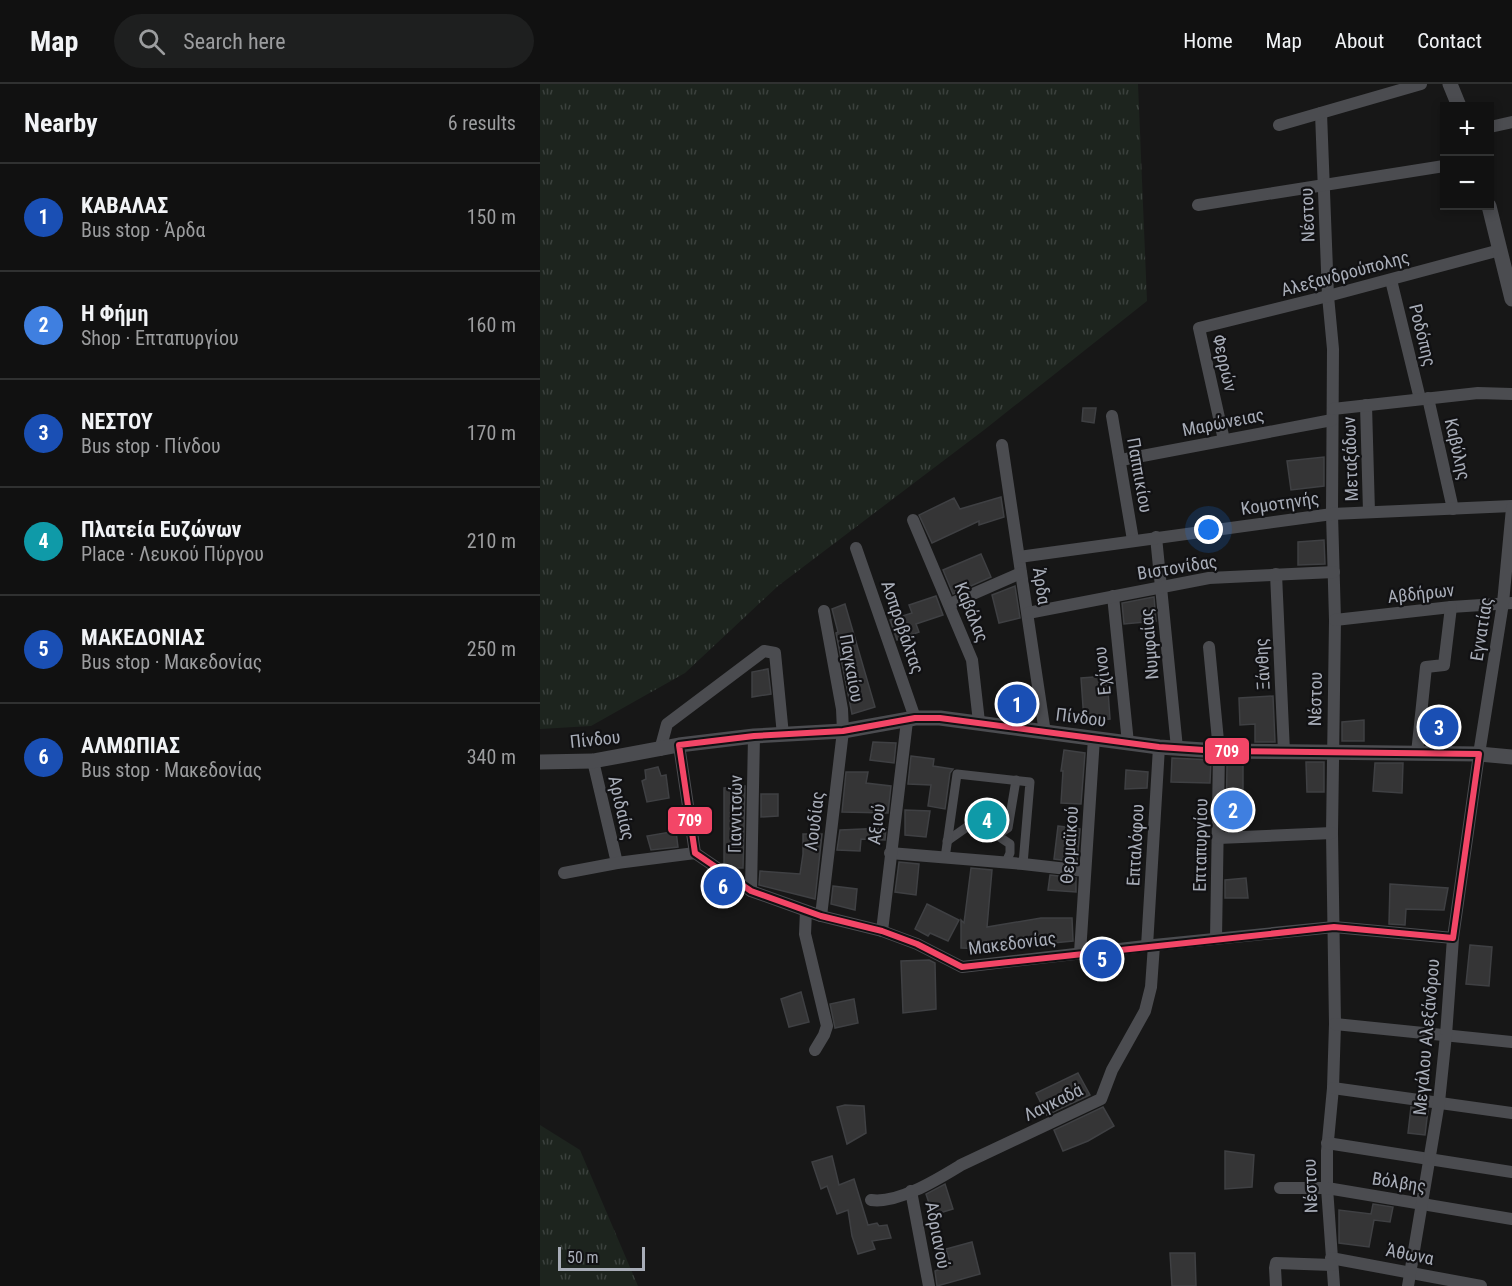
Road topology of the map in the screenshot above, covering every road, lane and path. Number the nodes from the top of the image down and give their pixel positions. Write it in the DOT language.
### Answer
graph roads {
  1 [pos="1421,84"];
  2 [pos="1450,84"];
  3 [pos="1457,102"];
  4 [pos="1321,113"];
  5 [pos="1512,122"];
  6 [pos="1279,125"];
  7 [pos="1494,127"];
  8 [pos="1440,167"];
  9 [pos="1324,187"];
  10 [pos="1198,205"];
  11 [pos="1490,210"];
  12 [pos="1500,250"];
  13 [pos="1391,280"];
  14 [pos="1328,296"];
  15 [pos="1512,299"];
  16 [pos="1199,328"];
  17 [pos="1512,394"];
  18 [pos="1424,399"];
  19 [pos="1366,405"];
  20 [pos="1333,415"];
  21 [pos="1112,416"];
  22 [pos="1224,440"];
  23 [pos="1002,445"];
  24 [pos="1120,460"];
  25 [pos="1512,507"];
  26 [pos="1453,509"];
  27 [pos="1370,512"];
  28 [pos="1332,514"];
  29 [pos="913,520"];
  30 [pos="1156,537"];
  31 [pos="1133,540"];
  32 [pos="856,548"];
  33 [pos="1019,557"];
  34 [pos="1334,572"];
  35 [pos="1021,573"];
  36 [pos="1276,574"];
  37 [pos="1162,586"];
  38 [pos="1113,596"];
  39 [pos="1508,603"];
  40 [pos="950,604"];
  41 [pos="1451,607"];
  42 [pos="824,612"];
  43 [pos="1028,614"];
  44 [pos="1335,620"];
  45 [pos="1209,647"];
  46 [pos="911,720"];
  47 [pos="979,722"];
  48 [pos="843,731"];
  49 [pos="1045,733"];
  50 [pos="783,735"];
  51 [pos="754,736"];
  52 [pos="1094,738"];
  53 [pos="1128,743"];
  54 [pos="679,745"];
  55 [pos="1159,747"];
  56 [pos="1177,748"];
  57 [pos="660,750"];
  58 [pos="1219,751"];
  59 [pos="1284,752"];
  60 [pos="1332,752"];
  61 [pos="1417,753"];
  62 [pos="1479,754"];
  63 [pos="1512,757"];
  64 [pos="593,761"];
  65 [pos="540,762"];
  66 [pos="1016,780"];
  67 [pos="1332,833"];
  68 [pos="997,835"];
  69 [pos="1218,838"];
  70 [pos="947,841"];
  71 [pos="890,853"];
  72 [pos="695,854"];
  73 [pos="945,858"];
  74 [pos="1006,862"];
  75 [pos="616,863"];
  76 [pos="1023,864"];
  77 [pos="1085,871"];
  78 [pos="564,873"];
  79 [pos="751,891"];
  80 [pos="806,911"];
  81 [pos="820,916"];
  82 [pos="1334,927"];
  83 [pos="882,931"];
  84 [pos="1453,938"];
  85 [pos="1216,939"];
  86 [pos="1150,945"];
  87 [pos="1080,953"];
  88 [pos="1335,1024"];
  89 [pos="1446,1035"];
  90 [pos="1512,1042"];
  91 [pos="815,1050"];
  92 [pos="1333,1088"];
  93 [pos="1439,1101"];
  94 [pos="1512,1113"];
  95 [pos="1327,1143"];
  96 [pos="1430,1160"];
  97 [pos="1512,1172"];
  98 [pos="1280,1188"];
  99 [pos="1327,1188"];
  100 [pos="910,1191"];
  101 [pos="871,1200"];
  102 [pos="1422,1204"];
  103 [pos="1512,1219"];
  104 [pos="1332,1262"];
  105 [pos="1412,1273"];
  106 [pos="929,1286"];
  107 [pos="1276,1286"];
  108 [pos="1334,1286"];
  109 [pos="1408,1286"];
  110 [pos="1482,1286"];
  1 -- 4 [label="street"];
  2 -- 3 [label="street"];
  4 -- 6 [label="street"];
  4 -- 9 [label="street, Νέστου"];
  5 -- 7 [label="street"];
  8 -- 9 [label="street"];
  9 -- 10 [label="street"];
  9 -- 14 [label="street, Νέστου"];
  11 -- 12 [label="street"];
  12 -- 13 [label="street, Αλεξανδρούπολης"];
  12 -- 15 [label="street"];
  13 -- 14 [label="street, Αλεξανδρούπολης"];
  13 -- 18 [label="street, Ροδόπης"];
  14 -- 16 [label="street, Αλεξανδρούπολης"];
  14 -- 20 [label="street, Νέστου"];
  16 -- 22 [label="street, Φερρών"];
  17 -- 18 [label="street, Μαρώνειας"];
  18 -- 19 [label="street, Μαρώνειας"];
  18 -- 26 [label="street, Καβύλης"];
  19 -- 20 [label="street, Μαρώνειας"];
  19 -- 27 [label="street, Μεταξάδων"];
  20 -- 22 [label="street, Μαρώνειας"];
  20 -- 28 [label="street, Νέστου"];
  21 -- 24 [label="street, Παππικίου"];
  22 -- 24 [label="street, Μαρώνειας"];
  23 -- 33 [label="street, Άρδα"];
  24 -- 31 [label="street, Παππικίου"];
  25 -- 26 [label="street, Κομοτηνής"];
  25 -- 39 [label="street, Εγνατίας"];
  26 -- 27 [label="street, Κομοτηνής"];
  27 -- 28 [label="street, Κομοτηνής"];
  28 -- 30 [label="street, Κομοτηνής"];
  28 -- 34 [label="street, Νέστου"];
  29 -- 40 [label="street, Καβάλας"];
  30 -- 31 [label="street, Κομοτηνής"];
  30 -- 37 [label="street, Νυμφαίας"];
  31 -- 33 [label="street, Κομοτηνής"];
  32 -- 46 [label="street, Ασπροβάλτας"];
  33 -- 35 [label="street, Άρδα"];
  34 -- 36 [label="street, Βιστονίδας"];
  34 -- 44 [label="street, Νέστου"];
  35 -- 40 [label="street"];
  35 -- 43 [label="street, Άρδα"];
  36 -- 37 [label="street, Βιστονίδας"];
  36 -- 59 [label="street, Ξάνθης"];
  37 -- 38 [label="street, Βιστονίδας"];
  37 -- 56 [label="street, Νυμφαίας"];
  38 -- 43 [label="street, Βιστονίδας"];
  38 -- 53 [label="street, Εχίνου"];
  39 -- 41 [label="street, Αβδήρων"];
  39 -- 62 [label="street, Εγνατίας"];
  40 -- 47 [label="street, Καβάλας"];
  41 -- 44 [label="street, Αβδήρων"];
  41 -- 61 [label="street"];
  42 -- 48 [label="street, Παγκαίου"];
  43 -- 49 [label="street, Άρδα"];
  44 -- 60 [label="street, Νέστου"];
  45 -- 58 [label="street, Επταπυργίου"];
  46 -- 47 [label="street, Πίνδου"];
  46 -- 48 [label="street, Πίνδου"];
  46 -- 71 [label="street, Αξιού"];
  47 -- 49 [label="street, Πίνδου"];
  48 -- 50 [label="street, Πίνδου"];
  48 -- 81 [label="street, Λουδίας"];
  49 -- 52 [label="street, Πίνδου"];
  50 -- 51 [label="street, Πίνδου"];
  50 -- 57 [label="street"];
  51 -- 54 [label="street, Πίνδου"];
  51 -- 79 [label="street, Γιαννιτσών"];
  52 -- 53 [label="street, Πίνδου"];
  52 -- 77 [label="street, Θερμαϊκού"];
  53 -- 55 [label="street, Πίνδου"];
  54 -- 57 [label="street, Πίνδου"];
  54 -- 72 [label="street"];
  55 -- 56 [label="street, Πίνδου"];
  55 -- 86 [label="street, Επταλόφου"];
  56 -- 58 [label="street, Πίνδου"];
  57 -- 64 [label="street, Πίνδου"];
  58 -- 59 [label="street, Πίνδου"];
  58 -- 69 [label="street, Επταπυργίου"];
  59 -- 60 [label="street, Πίνδου"];
  60 -- 61 [label="street, Πίνδου"];
  60 -- 67 [label="street, Νέστου"];
  61 -- 62 [label="street, Πίνδου"];
  62 -- 63 [label="street, Πίνδου"];
  62 -- 84 [label="street, Μεγάλου Αλεξάνδρου"];
  64 -- 65 [label="street, Πίνδου"];
  64 -- 75 [label="street, Αριδαίας"];
  66 -- 68 [label="street"];
  66 -- 70 [label="street"];
  66 -- 76 [label="street"];
  67 -- 69 [label="street"];
  67 -- 82 [label="street, Νέστου"];
  68 -- 70 [label="street"];
  68 -- 74 [label="street"];
  69 -- 85 [label="street, Επταπυργίου"];
  70 -- 73 [label="street"];
  71 -- 73 [label="street"];
  71 -- 83 [label="street, Αξιού"];
  72 -- 75 [label="street"];
  72 -- 79 [label="street, Μακεδονίας"];
  73 -- 74 [label="street"];
  74 -- 76 [label="street"];
  75 -- 78 [label="street"];
  76 -- 77 [label="street"];
  77 -- 87 [label="street, Θερμαϊκού"];
  79 -- 80 [label="street, Μακεδονίας"];
  80 -- 81 [label="street, Μακεδονίας"];
  80 -- 91 [label="street"];
  81 -- 83 [label="street, Μακεδονίας"];
  82 -- 84 [label="street, Μακεδονίας"];
  82 -- 85 [label="street, Μακεδονίας"];
  82 -- 88 [label="street, Νέστου"];
  83 -- 87 [label="street, Μακεδονίας"];
  84 -- 89 [label="street, Μεγάλου Αλεξάνδρου"];
  85 -- 86 [label="street, Μακεδονίας"];
  86 -- 87 [label="street, Μακεδονίας"];
  86 -- 100 [label="street, Λαγκαδά"];
  88 -- 89 [label="street"];
  88 -- 92 [label="street, Νέστου"];
  89 -- 90 [label="street"];
  89 -- 93 [label="street, Μεγάλου Αλεξάνδρου"];
  92 -- 93 [label="street"];
  92 -- 95 [label="street, Νέστου"];
  93 -- 94 [label="street"];
  93 -- 96 [label="street, Μεγάλου Αλεξάνδρου"];
  95 -- 96 [label="street"];
  95 -- 99 [label="street, Νέστου"];
  96 -- 97 [label="street"];
  96 -- 102 [label="street, Μεγάλου Αλεξάνδρου"];
  98 -- 99 [label="street, Βόλβης"];
  99 -- 102 [label="street, Βόλβης"];
  99 -- 104 [label="street, Νέστου"];
  100 -- 101 [label="street, Λαγκαδά"];
  100 -- 106 [label="street, Αδριανού"];
  102 -- 103 [label="street, Βόλβης"];
  102 -- 105 [label="street, Μεγάλου Αλεξάνδρου"];
  104 -- 105 [label="street, Άθωνα"];
  104 -- 107 [label="street, Άθωνα"];
  104 -- 108 [label="street, Νέστου"];
  105 -- 109 [label="street, Μεγάλου Αλεξάνδρου"];
  105 -- 110 [label="street, Άθωνα"];
}
